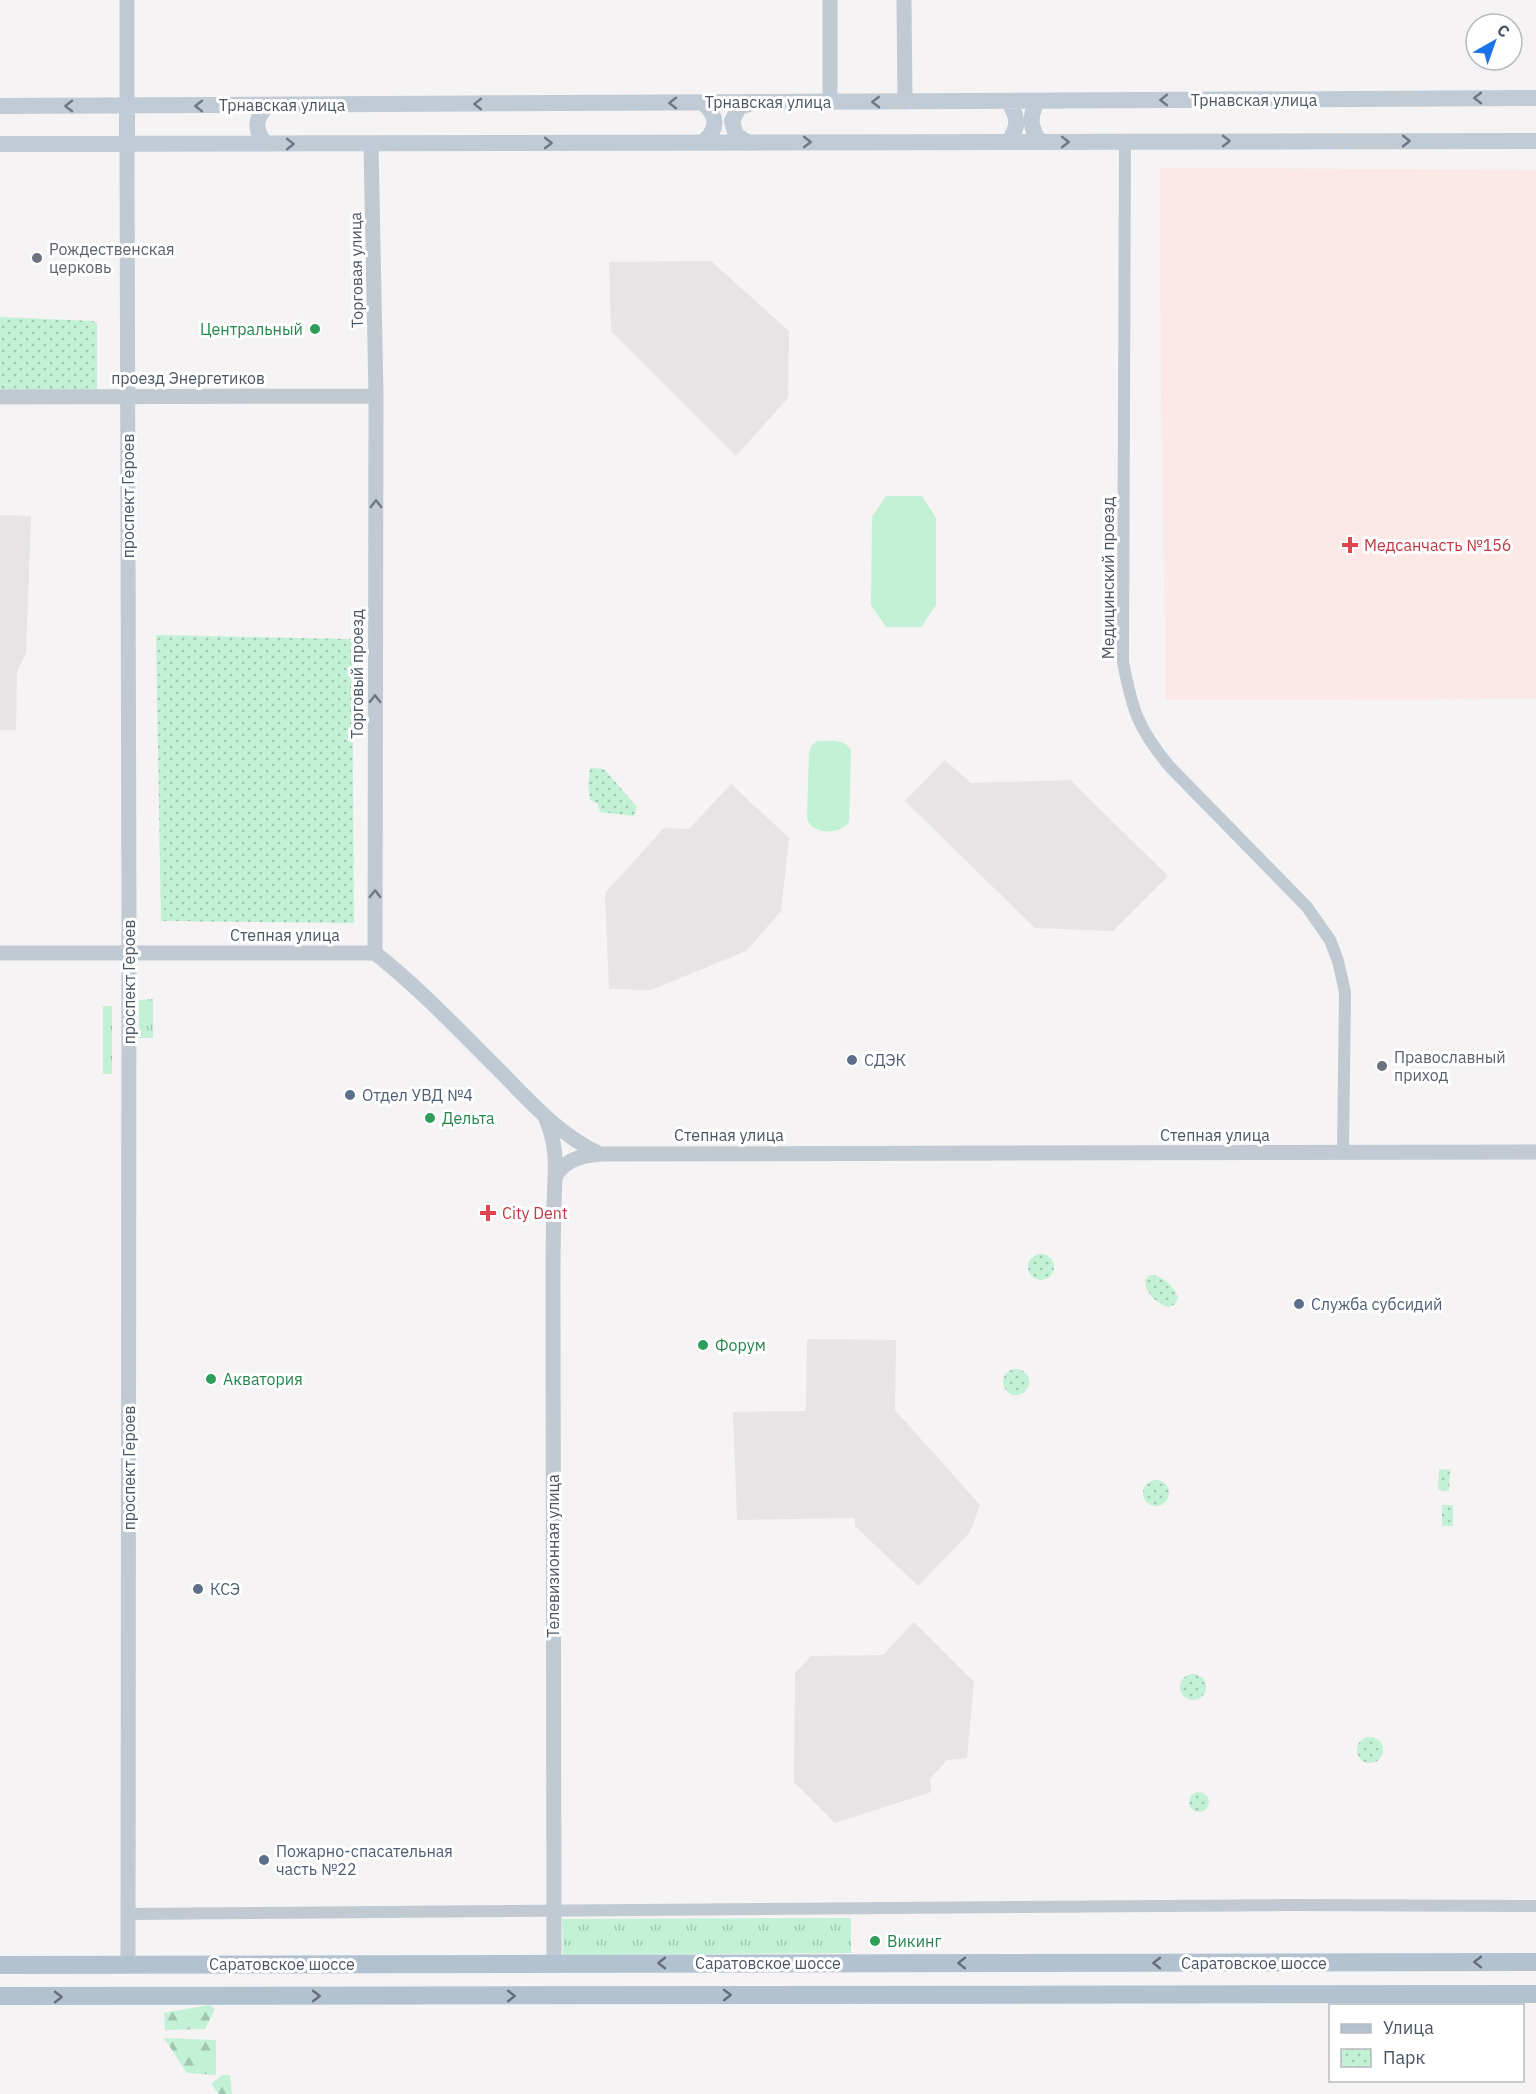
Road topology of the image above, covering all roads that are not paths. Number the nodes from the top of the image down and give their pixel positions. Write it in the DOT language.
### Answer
graph roads {
  1 [pos="127,0"];
  2 [pos="830,0"];
  3 [pos="904,0"];
  4 [pos="1536,98"];
  5 [pos="1008,101"];
  6 [pos="753,102"];
  7 [pos="830,102"];
  8 [pos="905,102"];
  9 [pos="1037,102"];
  10 [pos="703,103"];
  11 [pos="0,106"];
  12 [pos="127,106"];
  13 [pos="267,106"];
  14 [pos="1536,141"];
  15 [pos="1008,142"];
  16 [pos="1040,142"];
  17 [pos="1125,142"];
  18 [pos="265,143"];
  19 [pos="702,143"];
  20 [pos="748,143"];
  21 [pos="0,144"];
  22 [pos="127,144"];
  23 [pos="371,144"];
  24 [pos="128,396"];
  25 [pos="376,396"];
  26 [pos="0,397"];
  27 [pos="0,953"];
  28 [pos="129,953"];
  29 [pos="375,953"];
  30 [pos="545,1118"];
  31 [pos="1343,1152"];
  32 [pos="1536,1152"];
  33 [pos="600,1154"];
  34 [pos="555,1178"];
  35 [pos="1536,1906"];
  36 [pos="556,1911"];
  37 [pos="128,1914"];
  38 [pos="1533,1962"];
  39 [pos="554,1963"];
  40 [pos="273,1964"];
  41 [pos="0,1965"];
  42 [pos="128,1965"];
  43 [pos="1533,1994"];
  44 [pos="0,1996"];
  45 [pos="274,1996"];
  46 [pos="555,1996"];
  1 -- 12 [label="street, проспект Героев"];
  2 -- 7 [label="street"];
  3 -- 8 [label="street"];
  4 -- 9 [label="main road, Трнавская улица, one-way"];
  5 -- 8 [label="main road, Трнавская улица"];
  5 -- 9 [label="main road, Трнавская улица"];
  5 -- 15 [label="main road"];
  6 -- 7 [label="main road, Трнавская улица"];
  6 -- 10 [label="main road, Трнавская улица"];
  6 -- 20 [label="main road"];
  8 -- 7 [label="main road, Трнавская улица, one-way"];
  9 -- 16 [label="main road"];
  10 -- 13 [label="main road, Трнавская улица, one-way"];
  10 -- 19 [label="main road"];
  12 -- 11 [label="main road, Трнавская улица, one-way"];
  13 -- 12 [label="main road, Трнавская улица, one-way"];
  12 -- 22 [label="main road, проспект Героев"];
  13 -- 18 [label="main road"];
  17 -- 14 [label="main road, one-way"];
  15 -- 16 [label="main road"];
  20 -- 15 [label="main road, one-way"];
  16 -- 17 [label="main road, one-way"];
  17 -- 31 [label="street, Медицинский проезд"];
  18 -- 22 [label="main road"];
  18 -- 23 [label="main road, one-way"];
  19 -- 20 [label="main road"];
  23 -- 19 [label="main road, one-way"];
  21 -- 22 [label="main road"];
  22 -- 24 [label="street, проспект Героев"];
  23 -- 25 [label="street, Торговая улица"];
  24 -- 25 [label="street, проезд Энергетиков"];
  24 -- 26 [label="street, проезд Энергетиков"];
  24 -- 28 [label="street, проспект Героев"];
  29 -- 25 [label="street, Торговый проезд, one-way"];
  27 -- 28 [label="street, Степная улица"];
  28 -- 29 [label="street, Степная улица"];
  28 -- 37 [label="street, проспект Героев"];
  29 -- 30 [label="street, Степная улица"];
  30 -- 33 [label="street, Степная улица"];
  30 -- 34 [label="street, Телевизионная улица"];
  31 -- 32 [label="street, Степная улица"];
  31 -- 33 [label="street, Степная улица"];
  33 -- 34 [label="street"];
  34 -- 36 [label="street, Телевизионная улица"];
  35 -- 36 [label="street"];
  36 -- 37 [label="street"];
  36 -- 39 [label="street, Телевизионная улица"];
  37 -- 42 [label="street, проспект Героев"];
  38 -- 39 [label="main road, Саратовское шоссе, one-way"];
  38 -- 43 [label="main road"];
  39 -- 40 [label="main road, Саратовское шоссе"];
  39 -- 46 [label="main road, Телевизионная улица"];
  40 -- 42 [label="main road, Саратовское шоссе"];
  40 -- 45 [label="main road"];
  41 -- 42 [label="main road, Саратовское шоссе"];
  46 -- 43 [label="main road, Саратовское шоссе, one-way"];
  44 -- 45 [label="main road, Саратовское шоссе, one-way"];
  45 -- 46 [label="main road, Саратовское шоссе, one-way"];
}
